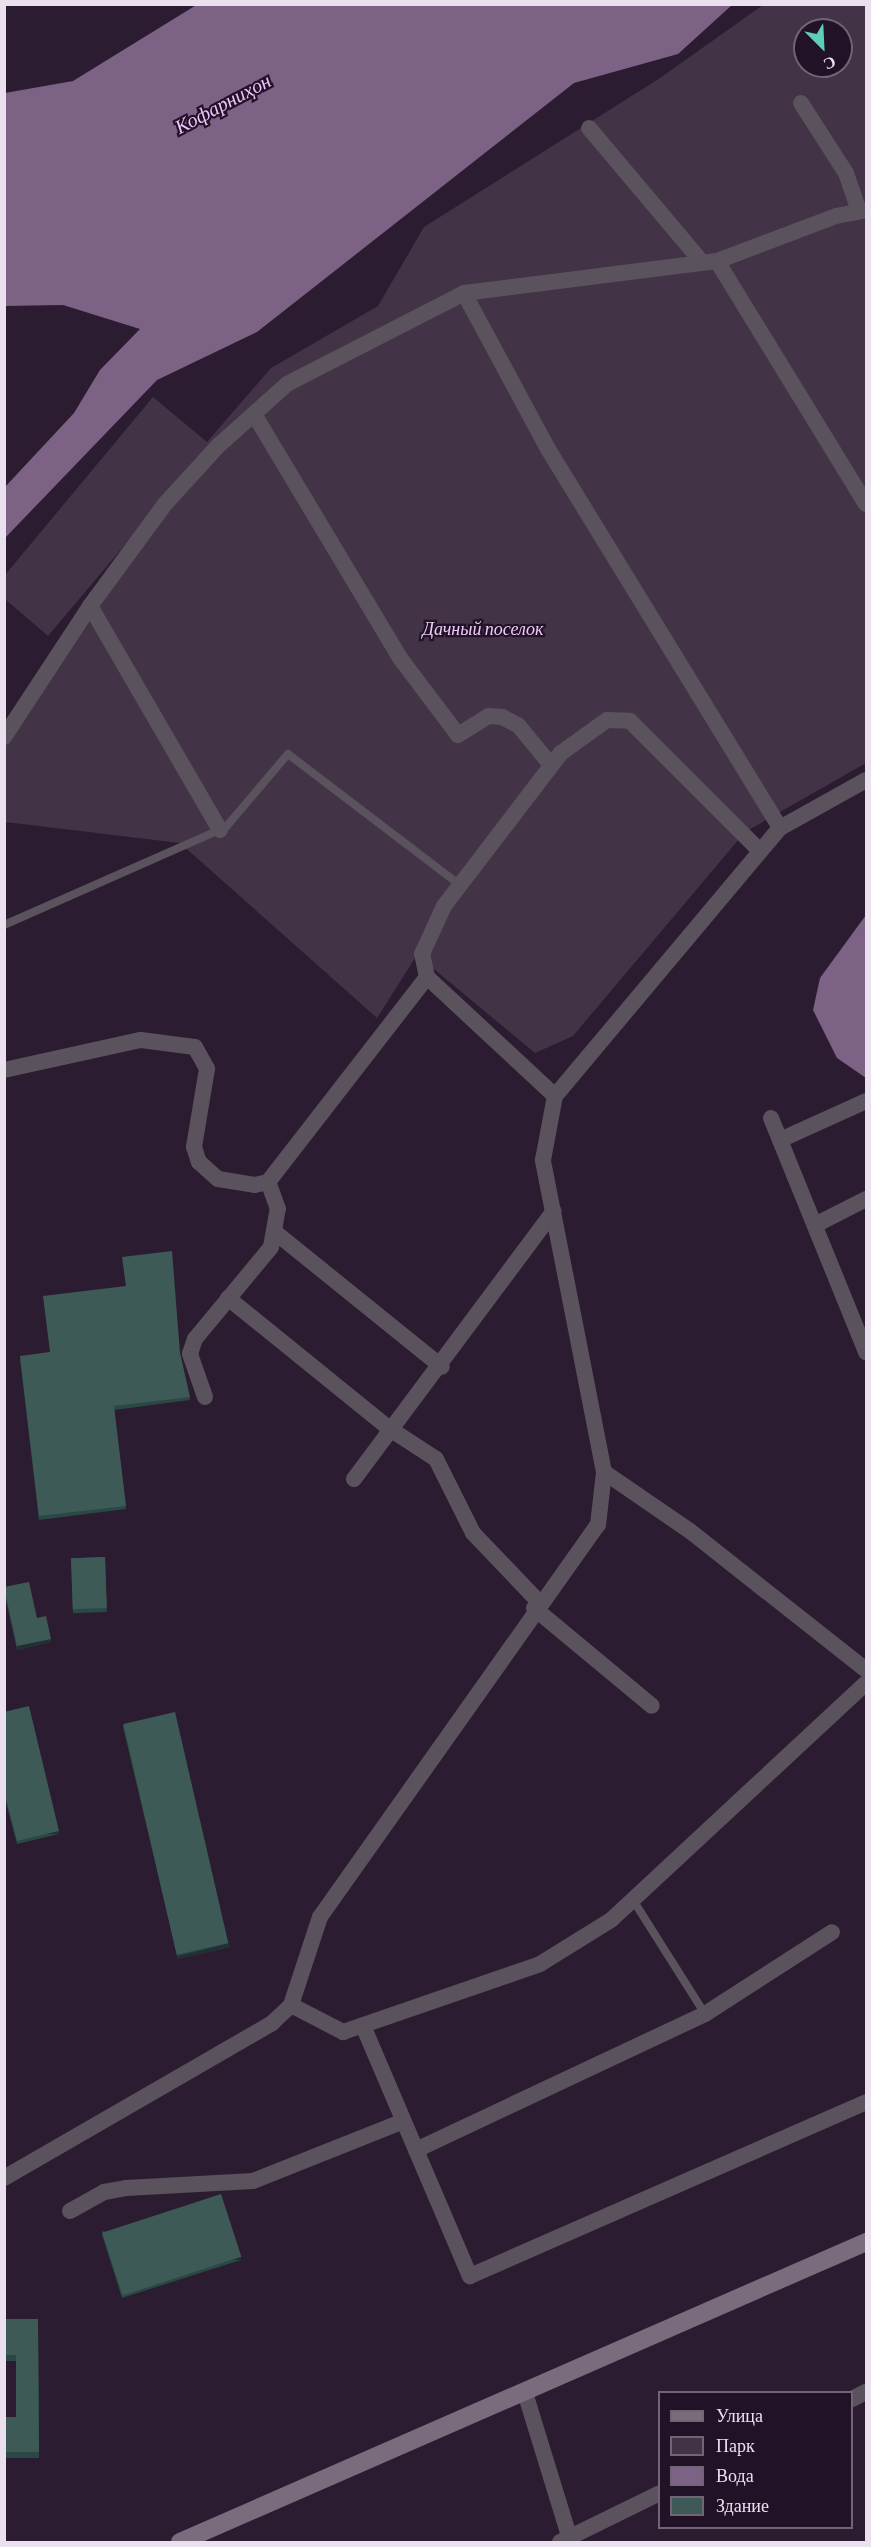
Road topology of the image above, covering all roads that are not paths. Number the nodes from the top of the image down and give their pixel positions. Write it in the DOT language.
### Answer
graph roads {
  1 [pos="801,104"];
  2 [pos="588,128"];
  3 [pos="863,211"];
  4 [pos="709,261"];
  5 [pos="464,293"];
  6 [pos="254,414"];
  7 [pos="867,504"];
  8 [pos="90,606"];
  9 [pos="4,737"];
  10 [pos="551,765"];
  11 [pos="867,780"];
  12 [pos="780,828"];
  13 [pos="220,830"];
  14 [pos="760,851"];
  15 [pos="460,885"];
  16 [pos="4,924"];
  17 [pos="427,977"];
  18 [pos="4,1070"];
  19 [pos="555,1096"];
  20 [pos="867,1101"];
  21 [pos="771,1118"];
  22 [pos="780,1140"];
  23 [pos="268,1182"];
  24 [pos="867,1199"];
  25 [pos="554,1211"];
  26 [pos="815,1224"];
  27 [pos="276,1233"];
  28 [pos="228,1298"];
  29 [pos="862,1325"];
  30 [pos="867,1352"];
  31 [pos="442,1367"];
  32 [pos="205,1397"];
  33 [pos="390,1429"];
  34 [pos="604,1472"];
  35 [pos="354,1479"];
  36 [pos="536,1605"];
  37 [pos="867,1670"];
  38 [pos="867,1683"];
  39 [pos="652,1706"];
  40 [pos="633,1900"];
  41 [pos="832,1932"];
  42 [pos="291,2005"];
  43 [pos="705,2014"];
  44 [pos="364,2028"];
  45 [pos="867,2102"];
  46 [pos="404,2121"];
  47 [pos="416,2150"];
  48 [pos="4,2178"];
  49 [pos="70,2211"];
  50 [pos="867,2242"];
  51 [pos="867,2392"];
  52 [pos="526,2396"];
  53 [pos="853,2399"];
  54 [pos="658,2494"];
  55 [pos="567,2541"];
  56 [pos="180,2542"];
  1 -- 3 [label="street"];
  2 -- 4 [label="street"];
  3 -- 4 [label="street"];
  4 -- 5 [label="street"];
  4 -- 7 [label="street"];
  5 -- 6 [label="street"];
  5 -- 12 [label="street"];
  6 -- 8 [label="street"];
  6 -- 10 [label="street"];
  8 -- 9 [label="street"];
  8 -- 13 [label="street"];
  10 -- 14 [label="street"];
  10 -- 15 [label="street"];
  11 -- 12 [label="street"];
  12 -- 14 [label="street"];
  13 -- 15 [label="lane"];
  13 -- 16 [label="lane"];
  14 -- 19 [label="street"];
  15 -- 17 [label="street"];
  17 -- 19 [label="street"];
  17 -- 23 [label="street"];
  18 -- 23 [label="street"];
  19 -- 25 [label="street"];
  20 -- 22 [label="street"];
  21 -- 22 [label="street"];
  22 -- 26 [label="street"];
  23 -- 27 [label="street"];
  24 -- 26 [label="street"];
  25 -- 31 [label="street"];
  25 -- 34 [label="street"];
  26 -- 29 [label="street"];
  27 -- 28 [label="street"];
  27 -- 31 [label="street"];
  28 -- 32 [label="street"];
  28 -- 33 [label="street"];
  29 -- 30 [label="street"];
  31 -- 33 [label="street"];
  33 -- 35 [label="street"];
  33 -- 36 [label="street"];
  34 -- 36 [label="street"];
  34 -- 37 [label="street"];
  36 -- 39 [label="street"];
  36 -- 42 [label="street"];
  38 -- 40 [label="street"];
  40 -- 43 [label="lane"];
  40 -- 44 [label="street"];
  41 -- 43 [label="street"];
  42 -- 44 [label="street"];
  42 -- 48 [label="street"];
  43 -- 47 [label="street"];
  44 -- 46 [label="street"];
  45 -- 47 [label="street"];
  46 -- 47 [label="street"];
  46 -- 49 [label="street"];
  50 -- 52 [label="main road"];
  51 -- 53 [label="street"];
  52 -- 55 [label="street"];
  52 -- 56 [label="main road"];
  54 -- 55 [label="street"];
}
